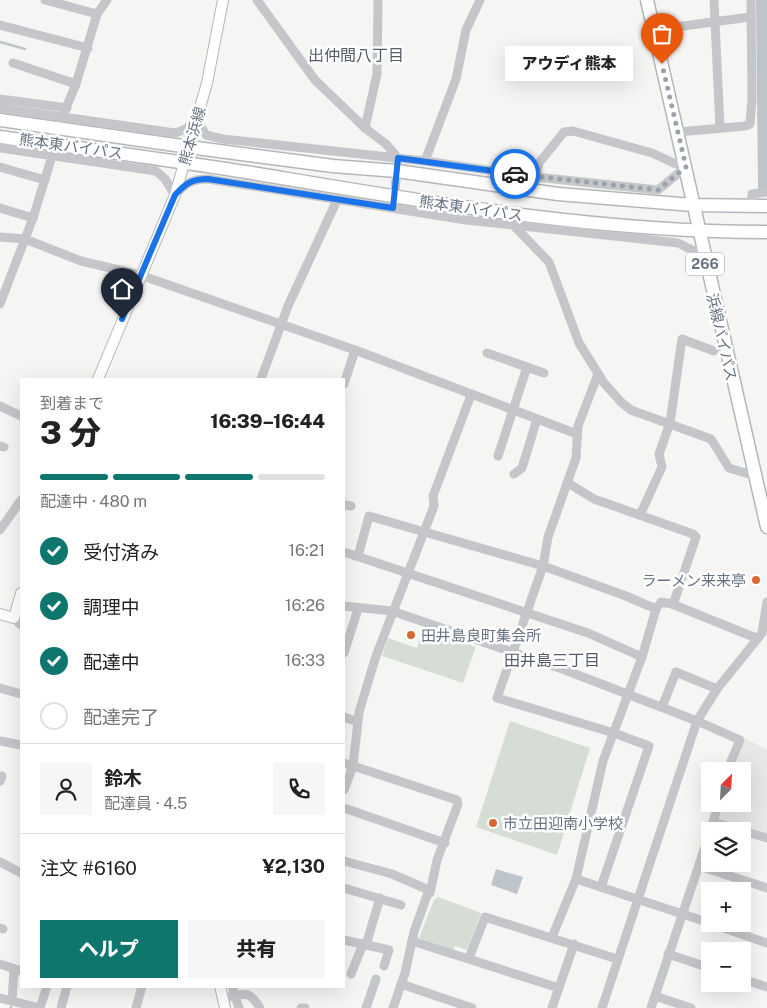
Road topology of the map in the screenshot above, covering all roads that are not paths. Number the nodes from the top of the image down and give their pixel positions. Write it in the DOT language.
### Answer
graph roads {
  1 [pos="45,0"];
  2 [pos="107,0"];
  3 [pos="223,0"];
  4 [pos="257,0"];
  5 [pos="378,0"];
  6 [pos="480,0"];
  7 [pos="647,0"];
  8 [pos="714,0"];
  9 [pos="751,0"];
  10 [pos="97,14"];
  11 [pos="750,17"];
  12 [pos="716,21"];
  13 [pos="0,25"];
  14 [pos="654,30"];
  15 [pos="88,48"];
  16 [pos="13,64"];
  17 [pos="76,84"];
  18 [pos="0,99"];
  19 [pos="0,108"];
  20 [pos="66,108"];
  21 [pos="196,118"];
  22 [pos="0,120"];
  23 [pos="59,123"];
  24 [pos="366,128"];
  25 [pos="720,128"];
  26 [pos="678,132"];
  27 [pos="0,137"];
  28 [pos="189,147"];
  29 [pos="0,148"];
  30 [pos="54,150"];
  31 [pos="425,161"];
  32 [pos="184,162"];
  33 [pos="398,165"];
  34 [pos="0,166"];
  35 [pos="685,166"];
  36 [pos="536,177"];
  37 [pos="45,180"];
  38 [pos="767,192"];
  39 [pos="175,195"];
  40 [pos="337,200"];
  41 [pos="394,203"];
  42 [pos="692,205"];
  43 [pos="750,206"];
  44 [pos="767,206"];
  45 [pos="0,208"];
  46 [pos="33,218"];
  47 [pos="514,226"];
  48 [pos="698,230"];
  49 [pos="767,232"];
  50 [pos="0,237"];
  51 [pos="25,239"];
  52 [pos="703,255"];
  53 [pos="140,275"];
  54 [pos="0,304"];
  55 [pos="281,325"];
  56 [pos="355,350"];
  57 [pos="714,351"];
  58 [pos="487,353"];
  59 [pos="527,367"];
  60 [pos="544,373"];
  61 [pos="598,374"];
  62 [pos="98,378"];
  63 [pos="261,378"];
  64 [pos="345,381"];
  65 [pos="471,395"];
  66 [pos="0,406"];
  67 [pos="512,410"];
  68 [pos="20,416"];
  69 [pos="537,419"];
  70 [pos="670,423"];
  71 [pos="577,434"];
  72 [pos="498,456"];
  73 [pos="514,474"];
  74 [pos="568,483"];
  75 [pos="760,485"];
  76 [pos="20,501"];
  77 [pos="640,516"];
  78 [pos="767,527"];
  79 [pos="0,530"];
  80 [pos="424,530"];
  81 [pos="345,552"];
  82 [pos="358,556"];
  83 [pos="543,566"];
  84 [pos="408,572"];
  85 [pos="20,600"];
  86 [pos="767,602"];
  87 [pos="672,604"];
  88 [pos="345,606"];
  89 [pos="358,609"];
  90 [pos="656,609"];
  91 [pos="392,611"];
  92 [pos="526,612"];
  93 [pos="0,614"];
  94 [pos="17,621"];
  95 [pos="756,638"];
  96 [pos="345,650"];
  97 [pos="513,653"];
  98 [pos="642,657"];
  99 [pos="0,688"];
  100 [pos="717,689"];
  101 [pos="628,693"];
  102 [pos="20,694"];
  103 [pos="662,707"];
  104 [pos="345,717"];
  105 [pos="697,721"];
  106 [pos="358,722"];
  107 [pos="614,732"];
  108 [pos="0,740"];
  109 [pos="20,745"];
  110 [pos="345,762"];
  111 [pos="731,762"];
  112 [pos="353,766"];
  113 [pos="345,787"];
  114 [pos="345,808"];
  115 [pos="716,812"];
  116 [pos="714,822"];
  117 [pos="751,833"];
  118 [pos="767,838"];
  119 [pos="445,843"];
  120 [pos="701,860"];
  121 [pos="345,861"];
  122 [pos="0,862"];
  123 [pos="699,866"];
  124 [pos="20,872"];
  125 [pos="576,879"];
  126 [pos="601,887"];
  127 [pos="345,888"];
  128 [pos="767,888"];
  129 [pos="430,892"];
  130 [pos="380,898"];
  131 [pos="638,899"];
  132 [pos="401,905"];
  133 [pos="682,914"];
  134 [pos="701,920"];
  135 [pos="736,932"];
  136 [pos="552,937"];
  137 [pos="345,940"];
  138 [pos="412,940"];
  139 [pos="767,943"];
  140 [pos="364,944"];
  141 [pos="574,944"];
  142 [pos="668,954"];
  143 [pos="469,958"];
  144 [pos="617,959"];
  145 [pos="0,964"];
  146 [pos="701,965"];
  147 [pos="384,966"];
  148 [pos="19,968"];
  149 [pos="351,974"];
  150 [pos="376,979"];
  151 [pos="751,982"];
  152 [pos="401,984"];
  153 [pos="767,987"];
  154 [pos="46,988"];
  155 [pos="66,988"];
  156 [pos="141,988"];
  157 [pos="220,988"];
  158 [pos="233,988"];
  159 [pos="559,988"];
  160 [pos="235,996"];
  161 [pos="654,996"];
  162 [pos="0,998"];
  163 [pos="12,1001"];
  164 [pos="224,1003"];
  165 [pos="40,1008"];
  166 [pos="61,1008"];
  167 [pos="136,1008"];
  168 [pos="239,1008"];
  169 [pos="260,1008"];
  170 [pos="300,1008"];
  171 [pos="305,1008"];
  172 [pos="366,1008"];
  173 [pos="394,1008"];
  174 [pos="472,1008"];
  175 [pos="552,1008"];
  176 [pos="602,1008"];
  177 [pos="651,1008"];
  178 [pos="691,1008"];
  1 -- 10 [label="street"];
  2 -- 10 [label="street"];
  3 -- 21 [label="main road, 熊本浜線"];
  4 -- 24 [label="street"];
  5 -- 24 [label="street"];
  6 -- 31 [label="street"];
  7 -- 14 [label="highway, 浜線バイパス / 266"];
  8 -- 12 [label="street"];
  9 -- 11 [label="street"];
  10 -- 15 [label="street"];
  11 -- 12 [label="street"];
  11 -- 25 [label="street"];
  12 -- 14 [label="street"];
  12 -- 25 [label="street"];
  13 -- 15 [label="street"];
  14 -- 26 [label="highway, 浜線バイパス / 266"];
  15 -- 17 [label="street"];
  16 -- 17 [label="street"];
  17 -- 20 [label="street"];
  18 -- 20 [label="street"];
  19 -- 23 [label="street"];
  20 -- 23 [label="street"];
  21 -- 23 [label="street"];
  21 -- 28 [label="main road, 熊本浜線"];
  21 -- 33 [label="street"];
  22 -- 23 [label="highway, 熊本東バイパス"];
  23 -- 28 [label="highway, 熊本東バイパス"];
  23 -- 30 [label="street"];
  24 -- 33 [label="street"];
  25 -- 26 [label="street"];
  26 -- 35 [label="highway, 浜線バイパス / 266"];
  27 -- 30 [label="highway, 熊本東バイパス"];
  28 -- 32 [label="main road, 熊本浜線"];
  28 -- 33 [label="highway, 熊本東バイパス"];
  29 -- 30 [label="street"];
  30 -- 32 [label="highway, 熊本東バイパス"];
  30 -- 37 [label="street"];
  30 -- 39 [label="street"];
  31 -- 33 [label="street"];
  31 -- 36 [label="street"];
  32 -- 39 [label="main road, 熊本浜線"];
  32 -- 41 [label="highway, 熊本東バイパス"];
  33 -- 41 [label="street"];
  33 -- 42 [label="highway, 熊本東バイパス"];
  34 -- 37 [label="street"];
  35 -- 36 [label="street"];
  35 -- 36 [label="street"];
  35 -- 42 [label="highway, 浜線バイパス / 266"];
  37 -- 46 [label="street"];
  38 -- 43 [label="street"];
  39 -- 40 [label="street"];
  39 -- 53 [label="main road, 熊本浜線"];
  40 -- 41 [label="street"];
  40 -- 55 [label="street"];
  41 -- 47 [label="street"];
  41 -- 48 [label="highway, 熊本東バイパス"];
  42 -- 43 [label="highway, 熊本東バイパス"];
  42 -- 48 [label="highway, 浜線バイパス / 266"];
  43 -- 44 [label="highway, 熊本東バイパス"];
  45 -- 46 [label="street"];
  46 -- 51 [label="street"];
  47 -- 52 [label="street"];
  47 -- 61 [label="street"];
  48 -- 49 [label="highway, 熊本東バイパス"];
  48 -- 52 [label="highway, 浜線バイパス / 266"];
  50 -- 51 [label="street"];
  51 -- 53 [label="street"];
  51 -- 54 [label="street"];
  52 -- 75 [label="highway, 浜線バイパス / 266"];
  53 -- 55 [label="street"];
  53 -- 62 [label="main road, 熊本浜線"];
  55 -- 56 [label="street"];
  55 -- 63 [label="street"];
  56 -- 64 [label="street"];
  56 -- 65 [label="street"];
  57 -- 70 [label="street"];
  58 -- 59 [label="street"];
  59 -- 60 [label="street"];
  59 -- 67 [label="street"];
  61 -- 70 [label="street"];
  61 -- 71 [label="street"];
  65 -- 67 [label="street"];
  65 -- 80 [label="street"];
  66 -- 68 [label="street"];
  67 -- 69 [label="street"];
  67 -- 72 [label="street"];
  69 -- 71 [label="street"];
  69 -- 73 [label="street"];
  70 -- 75 [label="street"];
  70 -- 77 [label="street"];
  71 -- 74 [label="street"];
  74 -- 77 [label="street"];
  74 -- 83 [label="street"];
  75 -- 78 [label="highway, 浜線バイパス / 266"];
  76 -- 79 [label="street"];
  77 -- 87 [label="street"];
  80 -- 82 [label="street"];
  80 -- 83 [label="street"];
  80 -- 84 [label="street"];
  81 -- 82 [label="street"];
  82 -- 84 [label="street"];
  83 -- 90 [label="street"];
  83 -- 92 [label="street"];
  84 -- 91 [label="street"];
  84 -- 92 [label="street"];
  85 -- 94 [label="main road"];
  86 -- 95 [label="street"];
  87 -- 90 [label="street"];
  87 -- 95 [label="street"];
  88 -- 89 [label="street"];
  89 -- 91 [label="street"];
  89 -- 96 [label="street"];
  90 -- 98 [label="street"];
  91 -- 97 [label="street"];
  91 -- 106 [label="street"];
  92 -- 97 [label="street"];
  92 -- 98 [label="street"];
  93 -- 94 [label="main road"];
  95 -- 100 [label="street"];
  97 -- 101 [label="street"];
  97 -- 107 [label="street"];
  98 -- 101 [label="street"];
  99 -- 102 [label="street"];
  100 -- 103 [label="street"];
  100 -- 105 [label="street"];
  101 -- 103 [label="street"];
  101 -- 107 [label="street"];
  103 -- 105 [label="street"];
  104 -- 106 [label="street"];
  105 -- 111 [label="street"];
  105 -- 131 [label="street"];
  106 -- 112 [label="street"];
  107 -- 125 [label="street"];
  107 -- 126 [label="street"];
  108 -- 109 [label="street"];
  110 -- 112 [label="street"];
  112 -- 113 [label="street"];
  112 -- 119 [label="street"];
  114 -- 119 [label="street"];
  115 -- 116 [label="street"];
  117 -- 118 [label="street"];
  119 -- 129 [label="street"];
  120 -- 123 [label="street"];
  121 -- 129 [label="street"];
  122 -- 124 [label="street"];
  123 -- 128 [label="street"];
  123 -- 133 [label="street"];
  125 -- 126 [label="street"];
  125 -- 136 [label="street"];
  126 -- 131 [label="street"];
  127 -- 130 [label="street"];
  129 -- 138 [label="street"];
  130 -- 132 [label="street"];
  130 -- 140 [label="street"];
  131 -- 133 [label="street"];
  131 -- 144 [label="street"];
  133 -- 134 [label="street"];
  133 -- 142 [label="street"];
  135 -- 139 [label="street"];
  136 -- 141 [label="street"];
  136 -- 143 [label="street"];
  137 -- 140 [label="street"];
  138 -- 143 [label="street"];
  138 -- 152 [label="street"];
  140 -- 147 [label="street"];
  140 -- 149 [label="street"];
  141 -- 144 [label="street"];
  141 -- 159 [label="street"];
  142 -- 146 [label="street"];
  142 -- 161 [label="street"];
  143 -- 159 [label="street"];
  144 -- 176 [label="street"];
  145 -- 148 [label="street"];
  148 -- 163 [label="street"];
  150 -- 172 [label="street"];
  151 -- 153 [label="street"];
  152 -- 173 [label="street"];
  152 -- 174 [label="street"];
  154 -- 165 [label="street"];
  155 -- 166 [label="street"];
  156 -- 167 [label="street"];
  157 -- 164 [label="main road"];
  158 -- 160 [label="street"];
  159 -- 175 [label="street"];
  160 -- 164 [label="street"];
  160 -- 168 [label="street"];
  160 -- 169 [label="street"];
  161 -- 177 [label="street"];
  161 -- 178 [label="street"];
  162 -- 163 [label="street"];
  163 -- 165 [label="street"];
  170 -- 171 [label="street"];
}
